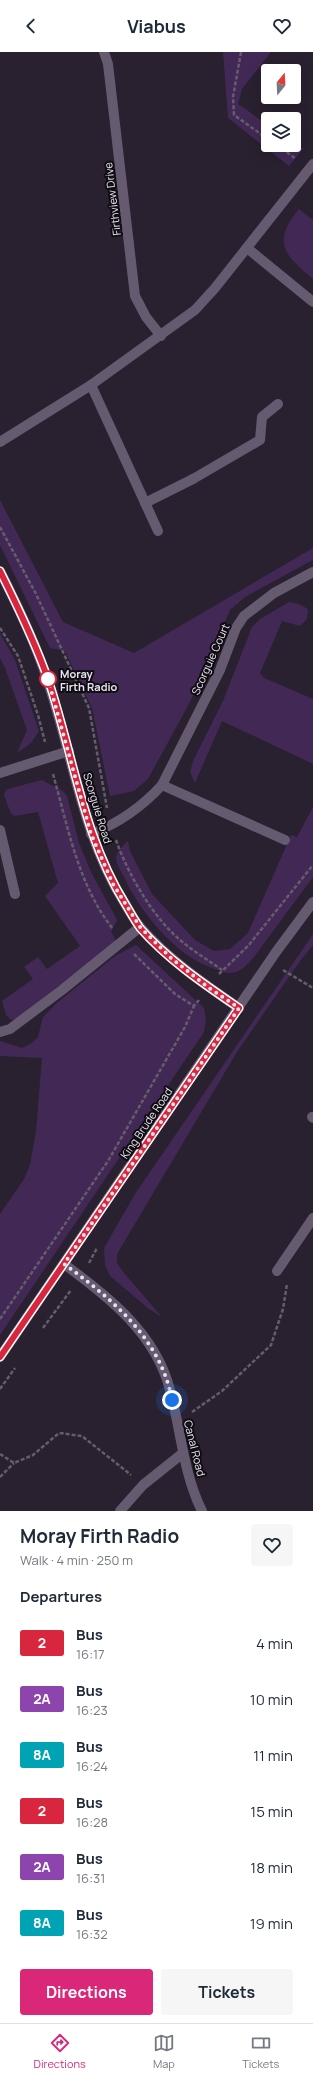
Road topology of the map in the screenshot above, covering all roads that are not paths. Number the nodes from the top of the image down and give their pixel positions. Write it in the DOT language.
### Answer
graph roads {
  1 [pos="104,52"];
  2 [pos="311,166"];
  3 [pos="247,248"];
  4 [pos="313,302"];
  5 [pos="161,336"];
  6 [pos="91,385"];
  7 [pos="278,404"];
  8 [pos="0,442"];
  9 [pos="145,503"];
  10 [pos="158,531"];
  11 [pos="0,571"];
  12 [pos="313,572"];
  13 [pos="69,751"];
  14 [pos="0,774"];
  15 [pos="162,785"];
  16 [pos="0,830"];
  17 [pos="91,834"];
  18 [pos="285,840"];
  19 [pos="15,894"];
  20 [pos="313,902"];
  21 [pos="140,927"];
  22 [pos="239,1008"];
  23 [pos="1,1029"];
  24 [pos="313,1218"];
  25 [pos="64,1264"];
  26 [pos="277,1271"];
  27 [pos="0,1357"];
  28 [pos="183,1453"];
  29 [pos="120,1511"];
  30 [pos="202,1511"];
  1 -- 5 [label="street, Firthview Drive"];
  2 -- 3 [label="street"];
  3 -- 4 [label="street"];
  3 -- 5 [label="street"];
  5 -- 6 [label="street"];
  6 -- 8 [label="street"];
  6 -- 9 [label="street"];
  7 -- 9 [label="street"];
  9 -- 10 [label="street"];
  11 -- 13 [label="street, Scorguie Road"];
  12 -- 15 [label="street, Scorguie Court"];
  13 -- 14 [label="street"];
  13 -- 17 [label="street, Scorguie Road"];
  15 -- 17 [label="street, Scorguie Court"];
  15 -- 18 [label="street"];
  16 -- 19 [label="street"];
  17 -- 21 [label="street, Scorguie Road"];
  20 -- 22 [label="street, King Brude Road"];
  21 -- 22 [label="street, Scorguie Road"];
  21 -- 23 [label="street"];
  22 -- 25 [label="street, King Brude Road"];
  24 -- 26 [label="street"];
  25 -- 27 [label="street, King Brude Road"];
  25 -- 28 [label="street, Canal Road"];
  28 -- 29 [label="street"];
  28 -- 30 [label="street, Canal Road"];
}
